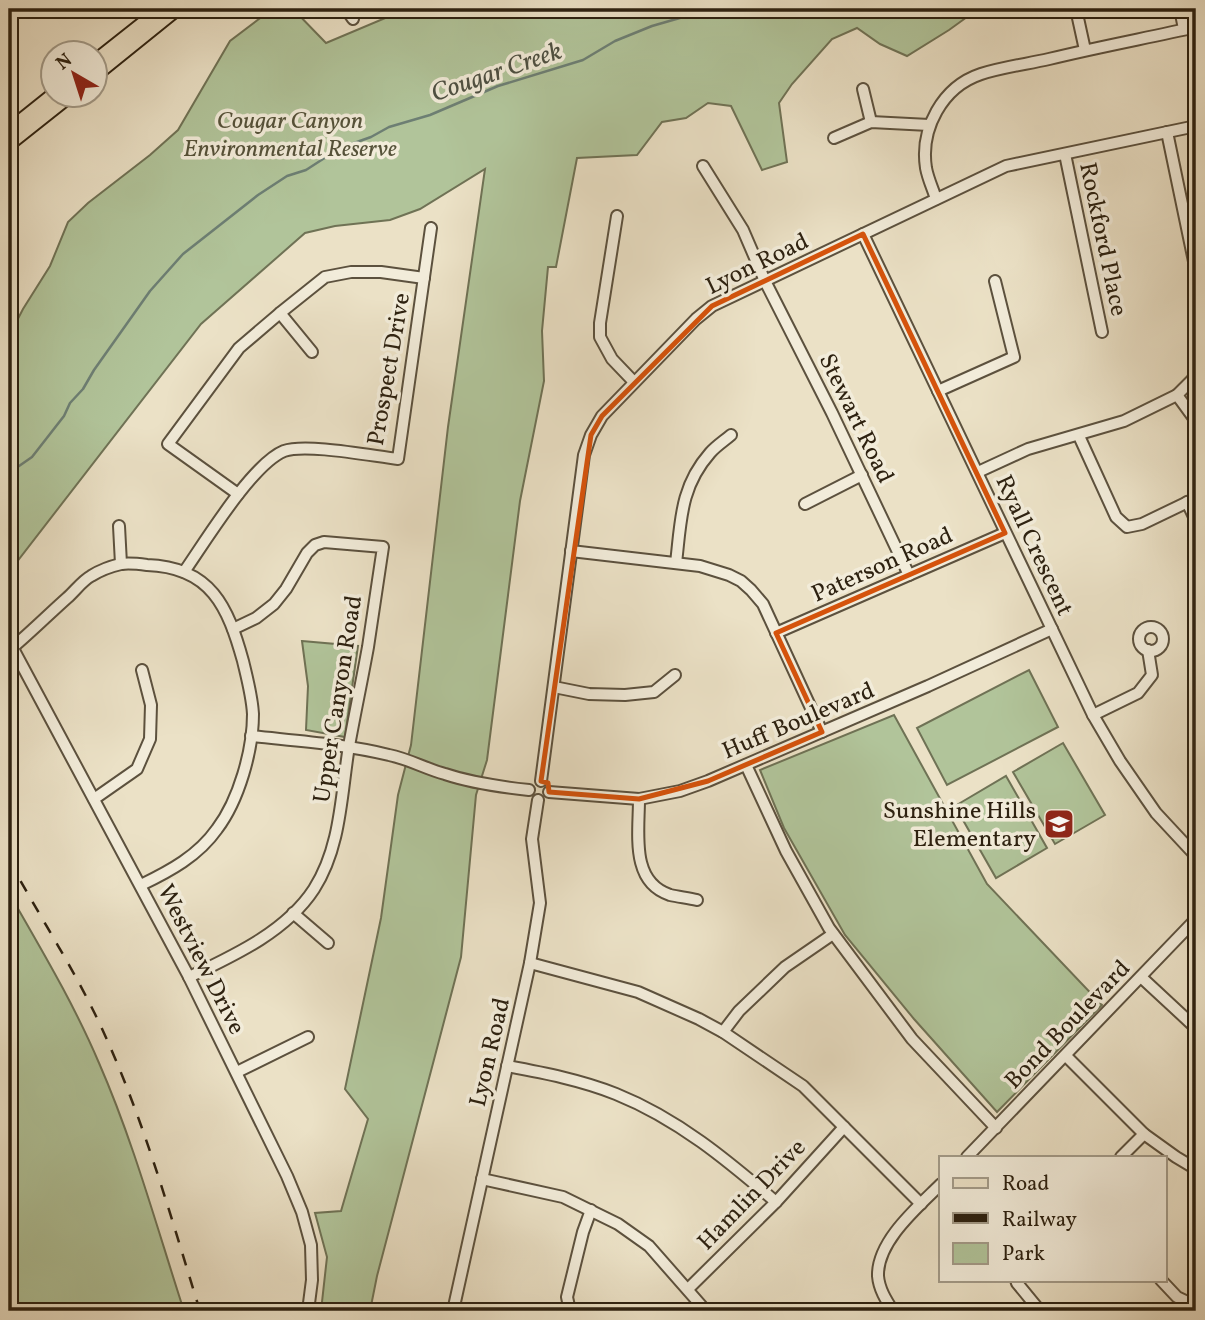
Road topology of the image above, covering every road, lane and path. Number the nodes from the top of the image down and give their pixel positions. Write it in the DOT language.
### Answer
graph roads {
  1 [pos="346,9"];
  2 [pos="1076,9"];
  3 [pos="1180,9"];
  4 [pos="169,10"];
  5 [pos="353,19"];
  6 [pos="1196,27"];
  7 [pos="1184,29"];
  8 [pos="1085,50"];
  9 [pos="108,52"];
  10 [pos="108,64"];
  11 [pos="863,89"];
  12 [pos="38,107"];
  13 [pos="54,108"];
  14 [pos="872,122"];
  15 [pos="929,125"];
  16 [pos="1196,126"];
  17 [pos="9,130"];
  18 [pos="1167,132"];
  19 [pos="834,138"];
  20 [pos="9,144"];
  21 [pos="1065,154"];
  22 [pos="703,166"];
  23 [pos="936,199"];
  24 [pos="1190,215"];
  25 [pos="617,216"];
  26 [pos="431,228"];
  27 [pos="863,234"];
  28 [pos="1196,271"];
  29 [pos="424,278"];
  30 [pos="765,281"];
  31 [pos="995,281"];
  32 [pos="280,313"];
  33 [pos="1102,332"];
  34 [pos="312,352"];
  35 [pos="1196,373"];
  36 [pos="634,382"];
  37 [pos="938,391"];
  38 [pos="1177,395"];
  39 [pos="1196,421"];
  40 [pos="731,435"];
  41 [pos="1079,436"];
  42 [pos="978,472"];
  43 [pos="862,475"];
  44 [pos="238,494"];
  45 [pos="1192,500"];
  46 [pos="805,504"];
  47 [pos="1196,521"];
  48 [pos="119,526"];
  49 [pos="1005,533"];
  50 [pos="571,551"];
  51 [pos="676,563"];
  52 [pos="121,564"];
  53 [pos="184,572"];
  54 [pos="909,575"];
  55 [pos="233,629"];
  56 [pos="1052,629"];
  57 [pos="776,633"];
  58 [pos="11,645"];
  59 [pos="1148,650"];
  60 [pos="142,670"];
  61 [pos="675,675"];
  62 [pos="554,687"];
  63 [pos="1093,715"];
  64 [pos="822,732"];
  65 [pos="251,736"];
  66 [pos="349,747"];
  67 [pos="746,765"];
  68 [pos="541,781"];
  69 [pos="529,790"];
  70 [pos="549,792"];
  71 [pos="94,799"];
  72 [pos="639,799"];
  73 [pos="538,800"];
  74 [pos="1196,856"];
  75 [pos="141,886"];
  76 [pos="697,900"];
  77 [pos="293,913"];
  78 [pos="1196,919"];
  79 [pos="833,934"];
  80 [pos="328,943"];
  81 [pos="530,963"];
  82 [pos="189,977"];
  83 [pos="1141,977"];
  84 [pos="1196,1028"];
  85 [pos="723,1032"];
  86 [pos="309,1037"];
  87 [pos="1066,1055"];
  88 [pos="507,1066"];
  89 [pos="237,1072"];
  90 [pos="844,1127"];
  91 [pos="996,1128"];
  92 [pos="1144,1133"];
  93 [pos="968,1156"];
  94 [pos="1122,1156"];
  95 [pos="1196,1169"];
  96 [pos="482,1179"];
  97 [pos="939,1186"];
  98 [pos="776,1202"];
  99 [pos="921,1204"];
  100 [pos="591,1210"];
  101 [pos="1017,1282"];
  102 [pos="1163,1282"];
  103 [pos="688,1289"];
  104 [pos="1196,1306"];
  105 [pos="308,1311"];
  106 [pos="453,1311"];
  107 [pos="570,1311"];
  108 [pos="706,1311"];
  109 [pos="892,1311"];
  110 [pos="1040,1311"];
  1 -- 5 [label="street"];
  2 -- 8 [label="street"];
  3 -- 7 [label="street"];
  4 -- 9 [label="main road"];
  4 -- 10 [label="main road"];
  6 -- 7 [label="street"];
  7 -- 8 [label="street"];
  8 -- 15 [label="street"];
  11 -- 14 [label="street"];
  12 -- 17 [label="main road"];
  13 -- 20 [label="main road"];
  14 -- 15 [label="street"];
  14 -- 19 [label="street"];
  15 -- 23 [label="street"];
  16 -- 18 [label="street, Lyon Road"];
  18 -- 21 [label="street, Lyon Road"];
  18 -- 24 [label="street"];
  21 -- 23 [label="street, Lyon Road"];
  21 -- 33 [label="street, Rockford Place"];
  22 -- 30 [label="street, Stewart Road"];
  23 -- 27 [label="street, Lyon Road"];
  24 -- 28 [label="street"];
  25 -- 36 [label="street"];
  26 -- 29 [label="street, Prospect Drive"];
  27 -- 30 [label="street, Lyon Road"];
  27 -- 37 [label="street, Ryall Crescent"];
  29 -- 32 [label="street"];
  29 -- 44 [label="street, Prospect Drive"];
  30 -- 36 [label="street, Lyon Road"];
  30 -- 43 [label="street, Stewart Road"];
  31 -- 37 [label="street"];
  32 -- 34 [label="street"];
  32 -- 44 [label="street"];
  35 -- 38 [label="street"];
  36 -- 50 [label="street, Lyon Road"];
  37 -- 42 [label="street, Ryall Crescent"];
  38 -- 39 [label="street"];
  38 -- 41 [label="street"];
  40 -- 51 [label="street"];
  41 -- 42 [label="street"];
  41 -- 45 [label="street"];
  42 -- 49 [label="street, Ryall Crescent"];
  43 -- 46 [label="street"];
  43 -- 54 [label="street, Stewart Road"];
  44 -- 53 [label="street, Prospect Drive"];
  45 -- 47 [label="street"];
  48 -- 52 [label="street"];
  49 -- 54 [label="street, Paterson Road"];
  49 -- 56 [label="street, Ryall Crescent"];
  50 -- 51 [label="street"];
  50 -- 62 [label="street, Lyon Road"];
  51 -- 57 [label="street"];
  52 -- 53 [label="street"];
  52 -- 58 [label="street"];
  53 -- 55 [label="street"];
  54 -- 57 [label="street, Paterson Road"];
  55 -- 65 [label="street"];
  55 -- 66 [label="street, Upper Canyon Road"];
  56 -- 63 [label="street, Ryall Crescent"];
  56 -- 64 [label="street, Huff Boulevard"];
  57 -- 64 [label="street"];
  58 -- 71 [label="street, Westview Drive"];
  59 -- 63 [label="street"];
  60 -- 71 [label="street"];
  61 -- 62 [label="street"];
  62 -- 68 [label="street, Lyon Road"];
  63 -- 74 [label="street, Ryall Crescent"];
  64 -- 67 [label="street, Huff Boulevard"];
  65 -- 66 [label="street"];
  65 -- 75 [label="street"];
  66 -- 69 [label="street"];
  66 -- 77 [label="street, Upper Canyon Road"];
  67 -- 72 [label="street, Huff Boulevard"];
  67 -- 79 [label="street"];
  68 -- 69 [label="street"];
  68 -- 70 [label="street"];
  69 -- 73 [label="street"];
  70 -- 72 [label="street, Huff Boulevard"];
  70 -- 73 [label="street"];
  71 -- 75 [label="street, Westview Drive"];
  72 -- 76 [label="street"];
  73 -- 81 [label="street, Lyon Road"];
  75 -- 82 [label="street, Westview Drive"];
  77 -- 80 [label="street"];
  77 -- 82 [label="street, Upper Canyon Road"];
  78 -- 83 [label="street, Bond Boulevard"];
  79 -- 85 [label="street"];
  79 -- 91 [label="street"];
  81 -- 85 [label="street"];
  81 -- 88 [label="street, Lyon Road"];
  82 -- 89 [label="street, Westview Drive"];
  83 -- 84 [label="street"];
  83 -- 87 [label="street, Bond Boulevard"];
  85 -- 90 [label="street"];
  86 -- 89 [label="street"];
  87 -- 91 [label="street, Bond Boulevard"];
  87 -- 92 [label="street"];
  88 -- 96 [label="street, Lyon Road"];
  88 -- 98 [label="street"];
  89 -- 105 [label="street, Westview Drive"];
  90 -- 98 [label="street, Hamlin Drive"];
  90 -- 99 [label="street"];
  91 -- 93 [label="street, Bond Boulevard"];
  92 -- 94 [label="street"];
  92 -- 95 [label="street"];
  96 -- 100 [label="street"];
  96 -- 106 [label="street, Lyon Road"];
  97 -- 99 [label="street"];
  98 -- 103 [label="street, Hamlin Drive"];
  99 -- 109 [label="street"];
  100 -- 103 [label="street"];
  100 -- 107 [label="street"];
  101 -- 110 [label="street"];
  102 -- 104 [label="street"];
  103 -- 108 [label="street"];
}
